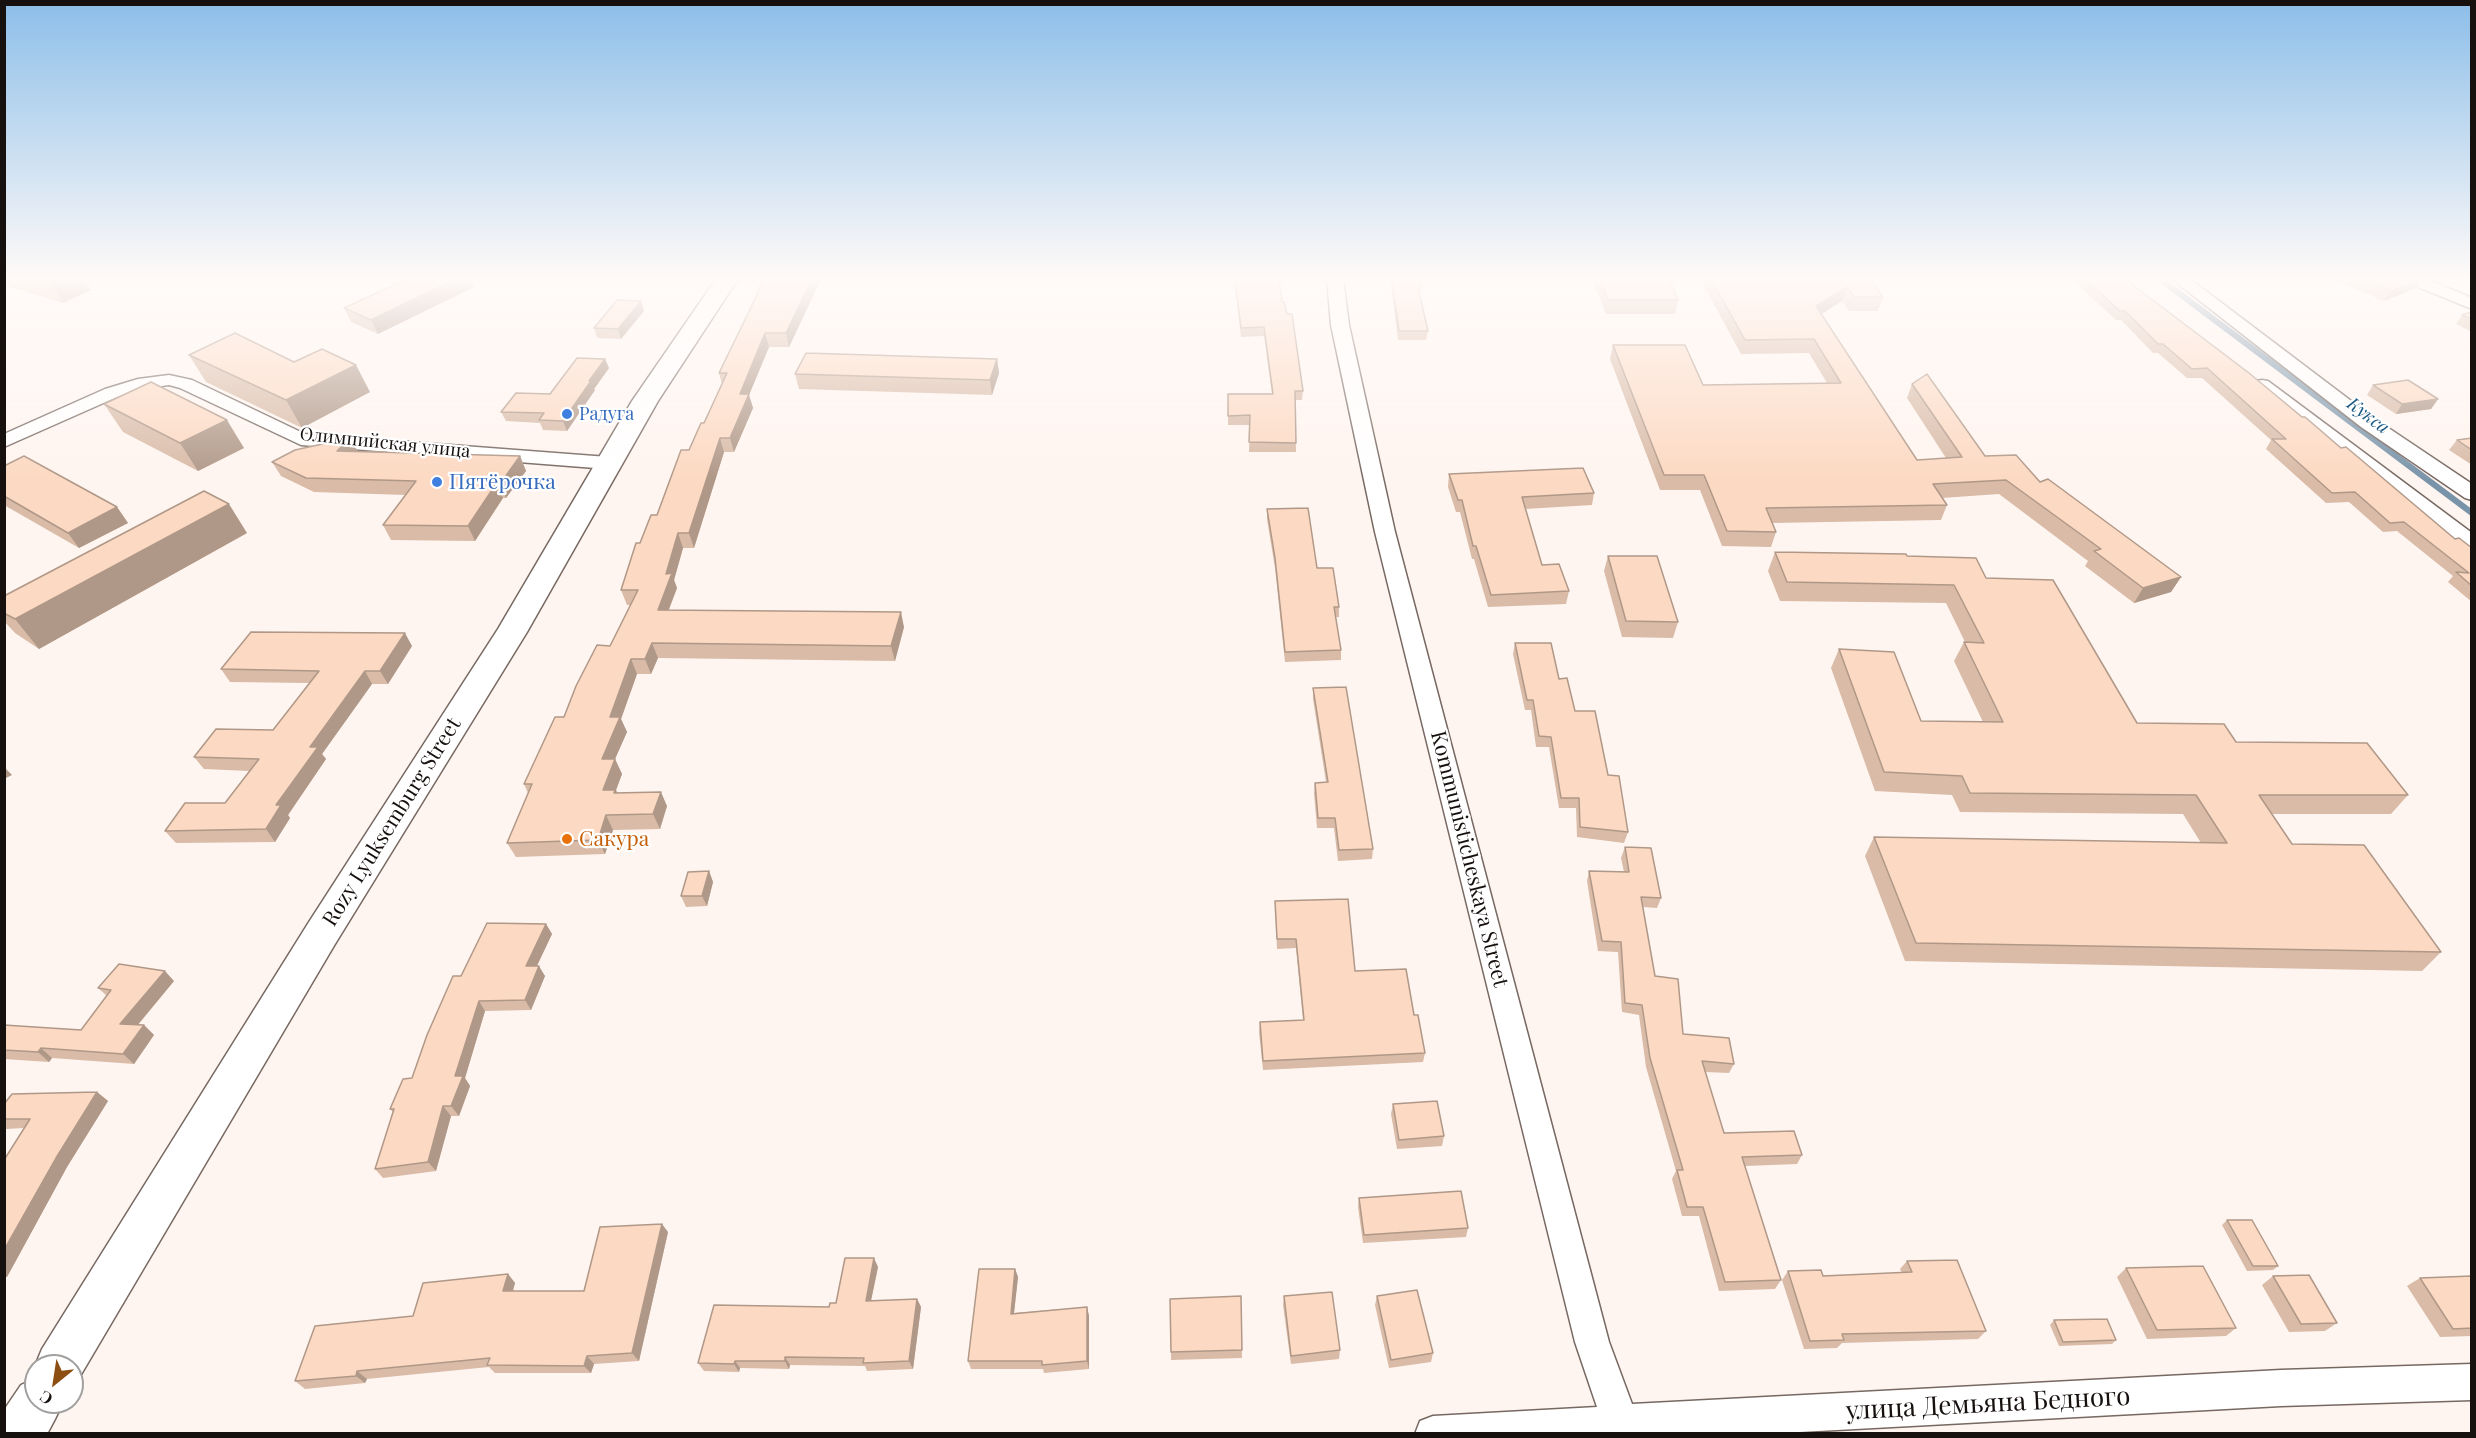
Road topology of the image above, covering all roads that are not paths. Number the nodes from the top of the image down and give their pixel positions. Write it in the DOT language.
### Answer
graph roads {
  1 [pos="682,346"];
  2 [pos="1345,346"];
  3 [pos="2268,346"];
  4 [pos="2244,372"];
  5 [pos="4,441"];
  6 [pos="608,463"];
  7 [pos="2472,494"];
  8 [pos="2472,544"];
  9 [pos="66,1354"];
  10 [pos="2472,1382"];
  11 [pos="30,1414"];
  12 [pos="1622,1429"];
  13 [pos="18,1434"];
  14 [pos="1433,1434"];
  1 -- 6 [label="street, Rozy Lyuksemburg Street"];
  2 -- 12 [label="street, Kommunisticheskaya Street"];
  3 -- 7 [label="street"];
  4 -- 8 [label="street"];
  5 -- 6 [label="street, Олимпийская улица"];
  6 -- 9 [label="street, Rozy Lyuksemburg Street"];
  10 -- 12 [label="street, улица Демьяна Бедного"];
  11 -- 13 [label="street"];
  12 -- 14 [label="street, улица Демьяна Бедного"];
}
